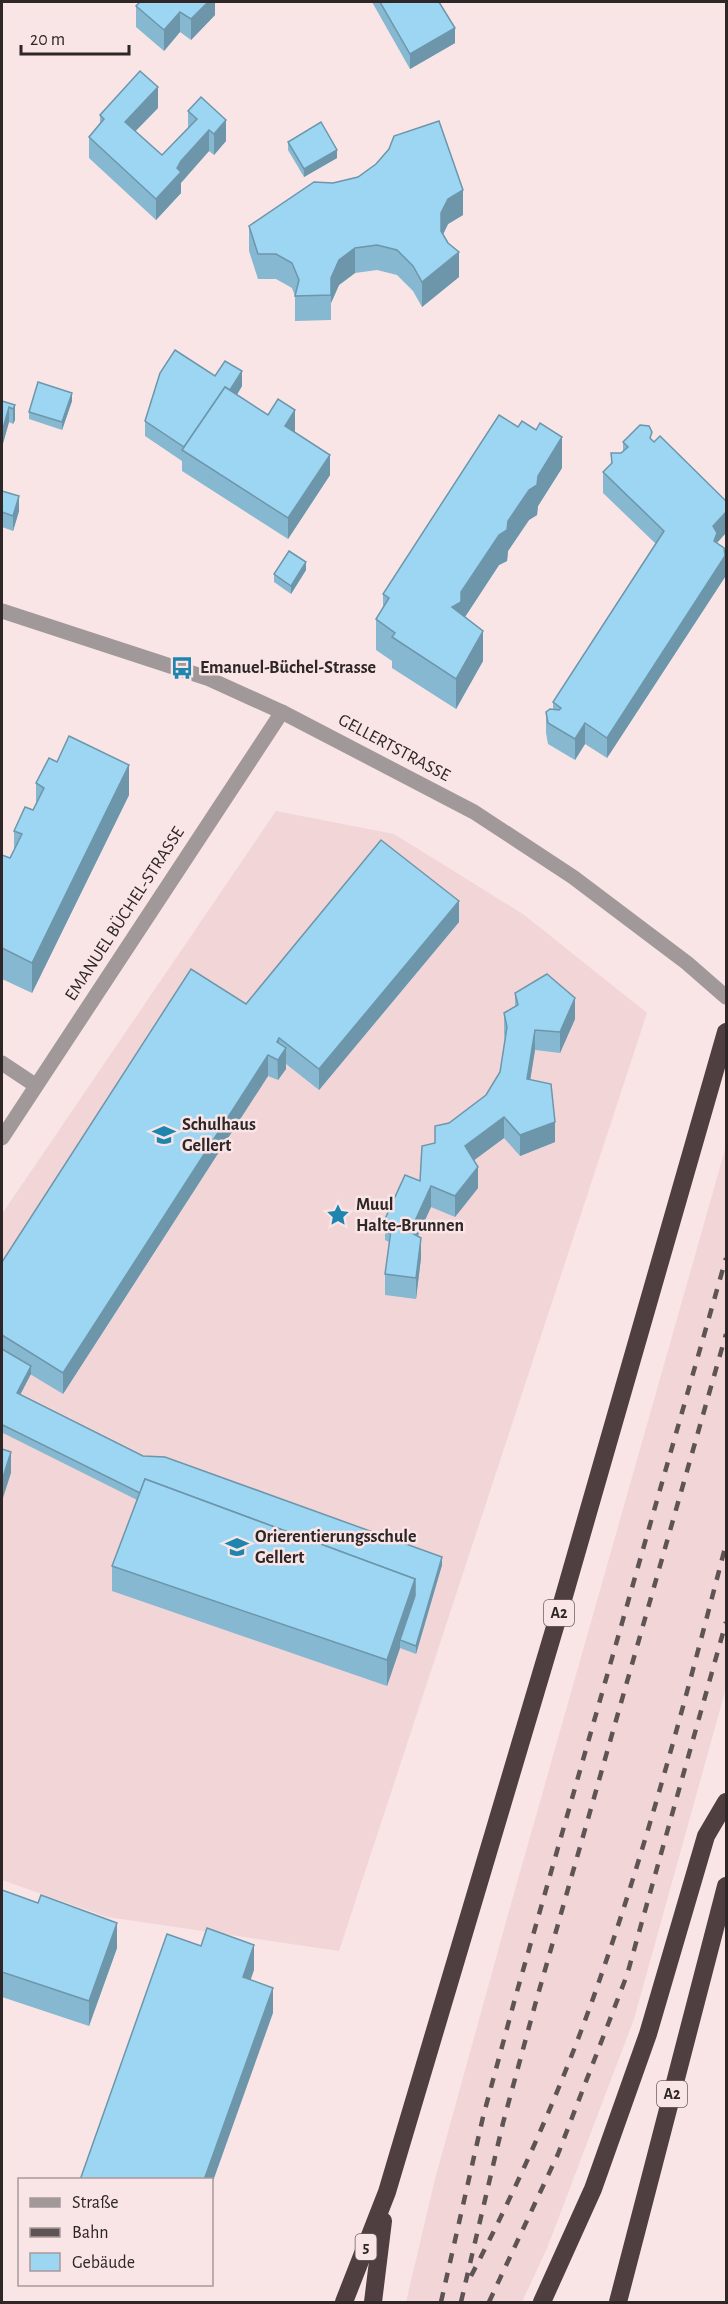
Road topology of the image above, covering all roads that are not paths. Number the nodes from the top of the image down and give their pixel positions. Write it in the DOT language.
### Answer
graph roads {
  1 [pos="2,611"];
  2 [pos="282,711"];
  3 [pos="726,997"];
  4 [pos="726,1032"];
  5 [pos="2,1063"];
  6 [pos="35,1085"];
  7 [pos="2,1138"];
  8 [pos="726,1802"];
  9 [pos="726,1886"];
  10 [pos="387,2192"];
  11 [pos="344,2302"];
  12 [pos="373,2302"];
  13 [pos="542,2302"];
  14 [pos="618,2302"];
  1 -- 2 [label="street, GELLERTSTRASSE"];
  2 -- 3 [label="street, GELLERTSTRASSE"];
  2 -- 6 [label="street, EMANUEL BÜCHEL-STRASSE"];
  4 -- 10 [label="highway, A2"];
  5 -- 6 [label="street"];
  6 -- 7 [label="street, EMANUEL BÜCHEL-STRASSE"];
  8 -- 13 [label="highway"];
  9 -- 14 [label="highway, A2"];
  10 -- 11 [label="highway, 5"];
  10 -- 12 [label="highway, A2"];
}
